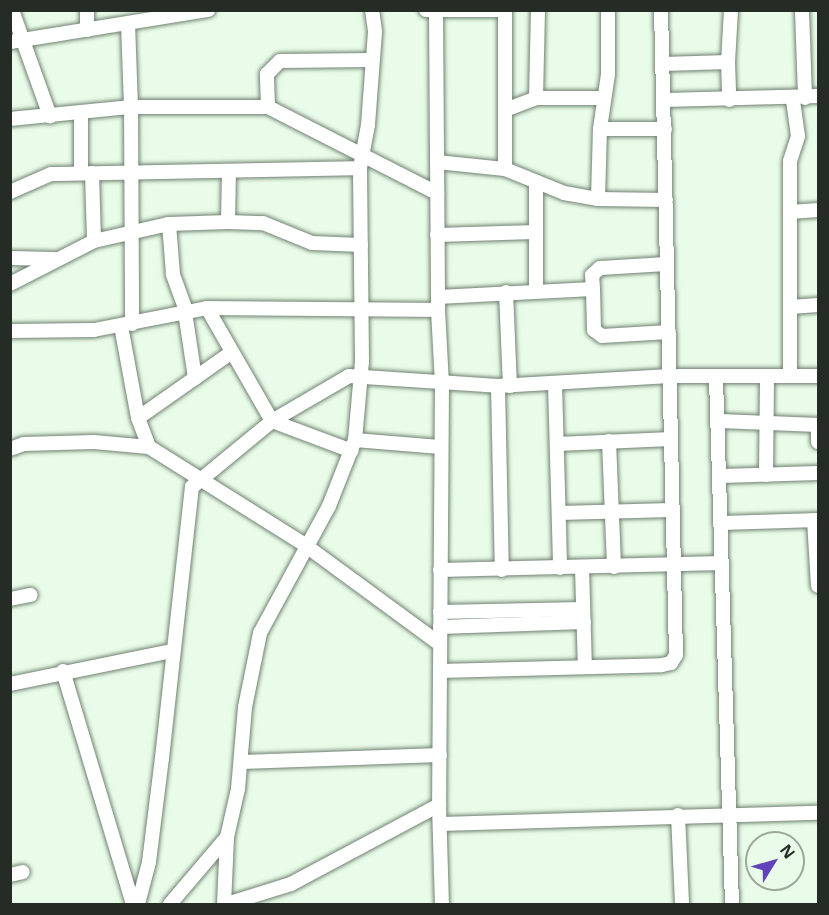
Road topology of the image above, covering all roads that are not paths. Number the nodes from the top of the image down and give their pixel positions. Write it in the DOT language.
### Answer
graph roads {
  1 [pos="12,10"];
  2 [pos="87,10"];
  3 [pos="372,10"];
  4 [pos="504,10"];
  5 [pos="538,10"];
  6 [pos="608,10"];
  7 [pos="661,10"];
  8 [pos="731,10"];
  9 [pos="802,10"];
  10 [pos="202,11"];
  11 [pos="433,11"];
  12 [pos="128,24"];
  13 [pos="87,30"];
  14 [pos="16,42"];
  15 [pos="372,60"];
  16 [pos="728,62"];
  17 [pos="663,64"];
  18 [pos="806,97"];
  19 [pos="536,98"];
  20 [pos="604,98"];
  21 [pos="664,100"];
  22 [pos="729,100"];
  23 [pos="132,106"];
  24 [pos="268,108"];
  25 [pos="505,110"];
  26 [pos="81,112"];
  27 [pos="51,116"];
  28 [pos="10,119"];
  29 [pos="600,129"];
  30 [pos="665,129"];
  31 [pos="364,153"];
  32 [pos="437,162"];
  33 [pos="360,168"];
  34 [pos="505,169"];
  35 [pos="131,172"];
  36 [pos="229,172"];
  37 [pos="87,173"];
  38 [pos="536,183"];
  39 [pos="10,192"];
  40 [pos="437,193"];
  41 [pos="598,199"];
  42 [pos="666,200"];
  43 [pos="819,210"];
  44 [pos="790,212"];
  45 [pos="228,222"];
  46 [pos="169,224"];
  47 [pos="535,232"];
  48 [pos="130,234"];
  49 [pos="437,235"];
  50 [pos="94,241"];
  51 [pos="360,245"];
  52 [pos="10,258"];
  53 [pos="56,259"];
  54 [pos="667,264"];
  55 [pos="10,284"];
  56 [pos="593,289"];
  57 [pos="536,290"];
  58 [pos="506,292"];
  59 [pos="438,303"];
  60 [pos="819,305"];
  61 [pos="790,307"];
  62 [pos="207,308"];
  63 [pos="361,309"];
  64 [pos="185,312"];
  65 [pos="126,325"];
  66 [pos="10,331"];
  67 [pos="669,332"];
  68 [pos="232,352"];
  69 [pos="361,375"];
  70 [pos="790,375"];
  71 [pos="670,376"];
  72 [pos="819,376"];
  73 [pos="767,377"];
  74 [pos="195,378"];
  75 [pos="716,378"];
  76 [pos="442,384"];
  77 [pos="555,384"];
  78 [pos="504,386"];
  79 [pos="138,418"];
  80 [pos="272,421"];
  81 [pos="720,421"];
  82 [pos="767,424"];
  83 [pos="818,425"];
  84 [pos="671,439"];
  85 [pos="609,441"];
  86 [pos="819,442"];
  87 [pos="557,444"];
  88 [pos="353,446"];
  89 [pos="149,447"];
  90 [pos="440,447"];
  91 [pos="10,449"];
  92 [pos="819,473"];
  93 [pos="766,475"];
  94 [pos="722,476"];
  95 [pos="199,478"];
  96 [pos="672,510"];
  97 [pos="612,511"];
  98 [pos="559,513"];
  99 [pos="816,520"];
  100 [pos="722,523"];
  101 [pos="305,545"];
  102 [pos="722,563"];
  103 [pos="673,565"];
  104 [pos="614,567"];
  105 [pos="560,568"];
  106 [pos="582,568"];
  107 [pos="440,570"];
  108 [pos="502,570"];
  109 [pos="819,586"];
  110 [pos="30,596"];
  111 [pos="10,599"];
  112 [pos="440,612"];
  113 [pos="584,616"];
  114 [pos="440,627"];
  115 [pos="440,644"];
  116 [pos="172,651"];
  117 [pos="585,667"];
  118 [pos="440,670"];
  119 [pos="63,671"];
  120 [pos="10,684"];
  121 [pos="440,755"];
  122 [pos="242,762"];
  123 [pos="439,805"];
  124 [pos="729,813"];
  125 [pos="819,813"];
  126 [pos="678,815"];
  127 [pos="441,824"];
  128 [pos="227,837"];
  129 [pos="134,904"];
  130 [pos="138,904"];
  131 [pos="170,904"];
  132 [pos="226,904"];
  133 [pos="442,904"];
  134 [pos="682,904"];
  135 [pos="732,904"];
  1 -- 14 [label="street"];
  2 -- 13 [label="street"];
  3 -- 15 [label="street"];
  4 -- 11 [label="street"];
  4 -- 25 [label="street"];
  5 -- 19 [label="street"];
  6 -- 20 [label="street"];
  7 -- 17 [label="street"];
  8 -- 16 [label="street"];
  9 -- 18 [label="street"];
  10 -- 12 [label="street"];
  11 -- 32 [label="street"];
  12 -- 13 [label="street"];
  12 -- 23 [label="street"];
  13 -- 14 [label="street"];
  14 -- 27 [label="street"];
  15 -- 24 [label="street"];
  15 -- 31 [label="street"];
  16 -- 17 [label="street"];
  16 -- 22 [label="street"];
  17 -- 21 [label="street"];
  18 -- 22 [label="street"];
  18 -- 44 [label="street"];
  19 -- 20 [label="street"];
  19 -- 25 [label="street"];
  20 -- 29 [label="street"];
  21 -- 22 [label="street"];
  21 -- 30 [label="street"];
  23 -- 24 [label="street"];
  23 -- 26 [label="street"];
  23 -- 35 [label="street"];
  24 -- 31 [label="street"];
  25 -- 34 [label="street"];
  26 -- 27 [label="street"];
  26 -- 37 [label="street"];
  27 -- 28 [label="street"];
  29 -- 30 [label="street"];
  29 -- 41 [label="street"];
  30 -- 42 [label="street"];
  31 -- 33 [label="street"];
  31 -- 40 [label="street"];
  32 -- 34 [label="street"];
  32 -- 40 [label="street"];
  33 -- 36 [label="street"];
  33 -- 51 [label="street"];
  34 -- 38 [label="street"];
  35 -- 36 [label="street"];
  35 -- 37 [label="street"];
  35 -- 48 [label="street"];
  36 -- 45 [label="street"];
  37 -- 39 [label="street"];
  37 -- 50 [label="street"];
  38 -- 41 [label="street"];
  38 -- 47 [label="street"];
  40 -- 49 [label="street"];
  41 -- 42 [label="street"];
  42 -- 54 [label="street"];
  43 -- 44 [label="street"];
  44 -- 61 [label="street"];
  45 -- 46 [label="street"];
  45 -- 51 [label="street"];
  46 -- 48 [label="street"];
  46 -- 64 [label="street"];
  47 -- 49 [label="street"];
  47 -- 57 [label="street"];
  48 -- 50 [label="street"];
  48 -- 65 [label="street"];
  49 -- 59 [label="street"];
  50 -- 53 [label="street"];
  51 -- 63 [label="street"];
  52 -- 53 [label="street"];
  53 -- 55 [label="street"];
  54 -- 56 [label="street"];
  54 -- 67 [label="street"];
  56 -- 57 [label="street"];
  56 -- 67 [label="street"];
  57 -- 58 [label="street"];
  58 -- 59 [label="street"];
  58 -- 78 [label="street"];
  59 -- 63 [label="street"];
  59 -- 76 [label="street"];
  60 -- 61 [label="street"];
  61 -- 70 [label="street"];
  62 -- 63 [label="street"];
  62 -- 64 [label="street"];
  62 -- 68 [label="street"];
  63 -- 69 [label="street"];
  64 -- 65 [label="street"];
  64 -- 74 [label="street"];
  65 -- 66 [label="street"];
  65 -- 79 [label="street"];
  67 -- 71 [label="street"];
  68 -- 74 [label="street"];
  68 -- 80 [label="street"];
  69 -- 76 [label="street"];
  69 -- 80 [label="street"];
  69 -- 88 [label="street"];
  70 -- 72 [label="street"];
  70 -- 73 [label="street"];
  71 -- 75 [label="street"];
  71 -- 77 [label="street"];
  71 -- 84 [label="street"];
  73 -- 75 [label="street"];
  73 -- 82 [label="street"];
  74 -- 79 [label="street"];
  75 -- 81 [label="street"];
  76 -- 78 [label="street"];
  76 -- 90 [label="street"];
  77 -- 78 [label="street"];
  77 -- 87 [label="street"];
  78 -- 108 [label="street"];
  79 -- 89 [label="street"];
  80 -- 88 [label="street"];
  80 -- 95 [label="street"];
  81 -- 82 [label="street"];
  81 -- 94 [label="street"];
  82 -- 83 [label="street"];
  82 -- 93 [label="street"];
  83 -- 86 [label="street"];
  84 -- 85 [label="street"];
  84 -- 96 [label="street"];
  85 -- 87 [label="street"];
  85 -- 97 [label="street"];
  87 -- 98 [label="street"];
  88 -- 90 [label="street"];
  88 -- 101 [label="street"];
  89 -- 91 [label="street"];
  89 -- 95 [label="street"];
  90 -- 107 [label="street"];
  92 -- 93 [label="street"];
  93 -- 94 [label="street"];
  94 -- 100 [label="street"];
  95 -- 101 [label="street"];
  95 -- 116 [label="street"];
  96 -- 97 [label="street"];
  96 -- 103 [label="street"];
  97 -- 98 [label="street"];
  97 -- 104 [label="street"];
  98 -- 105 [label="street"];
  99 -- 100 [label="street"];
  99 -- 109 [label="street"];
  100 -- 102 [label="street"];
  101 -- 115 [label="street"];
  101 -- 122 [label="street"];
  102 -- 103 [label="street"];
  102 -- 124 [label="street"];
  103 -- 104 [label="street"];
  103 -- 117 [label="street"];
  104 -- 106 [label="street"];
  105 -- 106 [label="street"];
  105 -- 108 [label="street"];
  106 -- 113 [label="street"];
  107 -- 108 [label="street"];
  107 -- 112 [label="street"];
  110 -- 111 [label="street"];
  112 -- 113 [label="street"];
  112 -- 114 [label="street"];
  113 -- 114 [label="street"];
  113 -- 117 [label="street"];
  114 -- 115 [label="street"];
  115 -- 118 [label="street"];
  116 -- 119 [label="street"];
  116 -- 130 [label="street"];
  117 -- 118 [label="street"];
  118 -- 121 [label="street"];
  119 -- 120 [label="street"];
  119 -- 129 [label="street"];
  121 -- 122 [label="street"];
  121 -- 123 [label="street"];
  122 -- 128 [label="street"];
  123 -- 127 [label="street"];
  123 -- 132 [label="street"];
  124 -- 125 [label="street"];
  124 -- 126 [label="street"];
  124 -- 135 [label="street"];
  126 -- 127 [label="street"];
  126 -- 134 [label="street"];
  127 -- 133 [label="street"];
  128 -- 131 [label="street"];
  128 -- 132 [label="street"];
}
